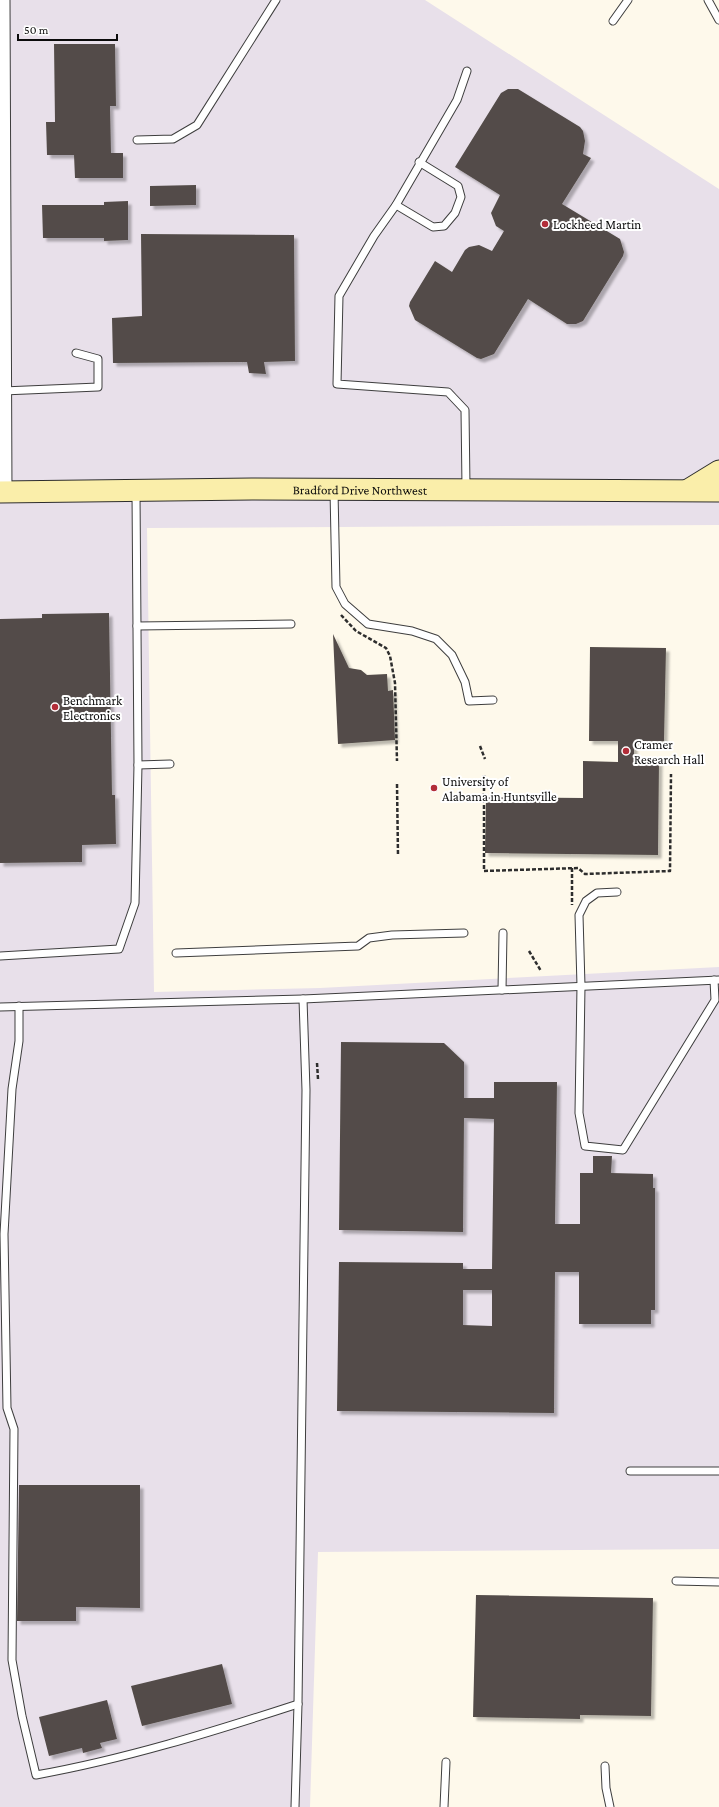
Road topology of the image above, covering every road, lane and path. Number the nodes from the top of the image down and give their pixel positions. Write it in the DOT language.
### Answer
graph roads {
  1 [pos="2,0"];
  2 [pos="276,0"];
  3 [pos="628,0"];
  4 [pos="708,0"];
  5 [pos="719,20"];
  6 [pos="613,21"];
  7 [pos="467,71"];
  8 [pos="137,140"];
  9 [pos="419,162"];
  10 [pos="396,205"];
  11 [pos="76,354"];
  12 [pos="3,391"];
  13 [pos="719,471"];
  14 [pos="334,489"];
  15 [pos="136,490"];
  16 [pos="466,490"];
  17 [pos="719,490"];
  18 [pos="687,491"];
  19 [pos="2,492"];
  20 [pos="719,506"];
  21 [pos="338,611"];
  22 [pos="291,624"];
  23 [pos="137,626"];
  24 [pos="492,700"];
  25 [pos="480,746"];
  26 [pos="485,759"];
  27 [pos="397,761"];
  28 [pos="170,764"];
  29 [pos="138,765"];
  30 [pos="670,774"];
  31 [pos="484,775"];
  32 [pos="397,784"];
  33 [pos="398,855"];
  34 [pos="572,868"];
  35 [pos="617,892"];
  36 [pos="572,904"];
  37 [pos="503,933"];
  38 [pos="464,934"];
  39 [pos="529,951"];
  40 [pos="176,953"];
  41 [pos="0,956"];
  42 [pos="541,971"];
  43 [pos="716,980"];
  44 [pos="581,986"];
  45 [pos="502,990"];
  46 [pos="303,999"];
  47 [pos="19,1006"];
  48 [pos="0,1007"];
  49 [pos="317,1063"];
  50 [pos="318,1079"];
  51 [pos="4,1408"];
  52 [pos="630,1471"];
  53 [pos="719,1471"];
  54 [pos="676,1581"];
  55 [pos="719,1582"];
  56 [pos="298,1704"];
  57 [pos="446,1762"];
  58 [pos="605,1766"];
  59 [pos="295,1807"];
  60 [pos="444,1807"];
  61 [pos="610,1807"];
  1 -- 12 [label="street"];
  2 -- 8 [label="lane"];
  3 -- 6 [label="lane"];
  4 -- 5 [label="lane"];
  7 -- 9 [label="lane"];
  9 -- 10 [label="lane"];
  9 -- 10 [label="lane"];
  10 -- 16 [label="lane"];
  11 -- 12 [label="lane"];
  12 -- 19 [label="street"];
  13 -- 18 [label="main road"];
  14 -- 15 [label="main road, Bradford Drive Northwest"];
  14 -- 16 [label="main road, Bradford Drive Northwest"];
  14 -- 24 [label="lane"];
  15 -- 19 [label="main road, Bradford Drive Northwest"];
  15 -- 23 [label="lane"];
  16 -- 18 [label="main road, Bradford Drive Northwest"];
  17 -- 18 [label="main road, Bradford Drive Northwest"];
  18 -- 20 [label="main road"];
  21 -- 27 [label="path"];
  22 -- 23 [label="lane"];
  23 -- 29 [label="lane"];
  25 -- 26 [label="path"];
  28 -- 29 [label="lane"];
  29 -- 41 [label="lane"];
  30 -- 34 [label="path"];
  31 -- 34 [label="path"];
  32 -- 33 [label="path"];
  34 -- 36 [label="path"];
  35 -- 44 [label="lane"];
  37 -- 45 [label="lane"];
  38 -- 40 [label="lane"];
  39 -- 42 [label="path"];
  43 -- 44 [label="lane"];
  43 -- 44 [label="lane"];
  44 -- 45 [label="lane"];
  45 -- 46 [label="lane"];
  46 -- 47 [label="lane"];
  46 -- 56 [label="lane"];
  47 -- 48 [label="lane"];
  47 -- 51 [label="lane"];
  49 -- 50 [label="path"];
  51 -- 56 [label="lane"];
  52 -- 53 [label="lane"];
  54 -- 55 [label="lane"];
  56 -- 59 [label="lane"];
  57 -- 60 [label="lane"];
  58 -- 61 [label="lane"];
}
